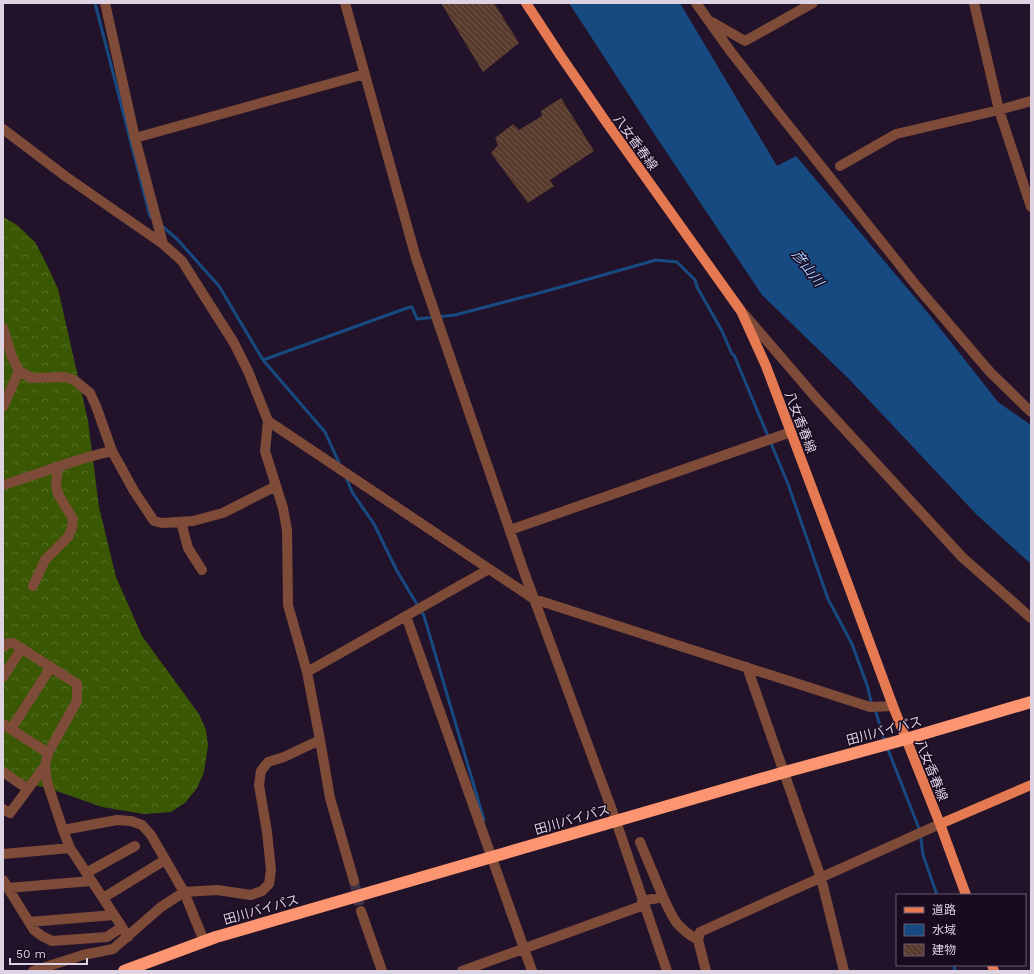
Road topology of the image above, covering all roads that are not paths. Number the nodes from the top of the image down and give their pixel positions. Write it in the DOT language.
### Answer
graph roads {
  1 [pos="105,3"];
  2 [pos="345,3"];
  3 [pos="526,3"];
  4 [pos="696,3"];
  5 [pos="813,3"];
  6 [pos="974,3"];
  7 [pos="708,20"];
  8 [pos="365,74"];
  9 [pos="1031,101"];
  10 [pos="999,110"];
  11 [pos="3,129"];
  12 [pos="135,138"];
  13 [pos="840,166"];
  14 [pos="1031,207"];
  15 [pos="163,244"];
  16 [pos="741,311"];
  17 [pos="3,328"];
  18 [pos="19,371"];
  19 [pos="3,407"];
  20 [pos="1031,412"];
  21 [pos="268,420"];
  22 [pos="791,432"];
  23 [pos="112,451"];
  24 [pos="58,467"];
  25 [pos="3,485"];
  26 [pos="276,486"];
  27 [pos="181,522"];
  28 [pos="510,530"];
  29 [pos="489,569"];
  30 [pos="202,570"];
  31 [pos="33,586"];
  32 [pos="534,599"];
  33 [pos="406,616"];
  34 [pos="1031,618"];
  35 [pos="3,647"];
  36 [pos="22,648"];
  37 [pos="51,667"];
  38 [pos="747,667"];
  39 [pos="306,672"];
  40 [pos="3,677"];
  41 [pos="1031,702"];
  42 [pos="893,706"];
  43 [pos="7,726"];
  44 [pos="906,739"];
  45 [pos="320,740"];
  46 [pos="48,753"];
  47 [pos="45,766"];
  48 [pos="3,772"];
  49 [pos="785,772"];
  50 [pos="1031,784"];
  51 [pos="28,789"];
  52 [pos="3,809"];
  53 [pos="616,821"];
  54 [pos="940,824"];
  55 [pos="63,830"];
  56 [pos="640,842"];
  57 [pos="135,846"];
  58 [pos="70,848"];
  59 [pos="3,854"];
  60 [pos="490,857"];
  61 [pos="165,860"];
  62 [pos="89,877"];
  63 [pos="821,878"];
  64 [pos="354,881"];
  65 [pos="6,884"];
  66 [pos="184,892"];
  67 [pos="966,894"];
  68 [pos="663,897"];
  69 [pos="103,898"];
  70 [pos="643,903"];
  71 [pos="361,910"];
  72 [pos="114,915"];
  73 [pos="29,922"];
  74 [pos="122,927"];
  75 [pos="128,937"];
  76 [pos="698,940"];
  77 [pos="204,941"];
  78 [pos="524,948"];
  79 [pos="33,971"];
  80 [pos="124,971"];
  81 [pos="382,971"];
  82 [pos="462,971"];
  83 [pos="532,971"];
  84 [pos="667,971"];
  85 [pos="706,971"];
  86 [pos="844,971"];
  1 -- 12 [label="street"];
  2 -- 8 [label="street"];
  3 -- 16 [label="main road, 八女香春線"];
  4 -- 7 [label="street"];
  5 -- 7 [label="street"];
  6 -- 10 [label="street"];
  7 -- 20 [label="street"];
  8 -- 12 [label="street"];
  8 -- 28 [label="street"];
  9 -- 10 [label="street"];
  10 -- 13 [label="street"];
  10 -- 14 [label="street"];
  11 -- 15 [label="street"];
  12 -- 15 [label="street"];
  15 -- 21 [label="street"];
  16 -- 22 [label="main road, 八女香春線"];
  16 -- 34 [label="street"];
  17 -- 18 [label="street"];
  18 -- 19 [label="street"];
  18 -- 23 [label="street"];
  21 -- 26 [label="street"];
  21 -- 29 [label="street"];
  22 -- 28 [label="street"];
  22 -- 42 [label="main road, 八女香春線"];
  23 -- 24 [label="street"];
  23 -- 27 [label="street"];
  24 -- 25 [label="street"];
  24 -- 31 [label="street"];
  26 -- 27 [label="street"];
  26 -- 39 [label="street"];
  27 -- 30 [label="street"];
  28 -- 32 [label="street"];
  29 -- 32 [label="street"];
  29 -- 33 [label="street"];
  32 -- 38 [label="street"];
  32 -- 53 [label="street"];
  33 -- 39 [label="street"];
  33 -- 60 [label="street"];
  35 -- 36 [label="street"];
  36 -- 37 [label="street"];
  36 -- 40 [label="street"];
  37 -- 43 [label="street"];
  37 -- 46 [label="street"];
  38 -- 42 [label="street"];
  38 -- 49 [label="street"];
  39 -- 45 [label="street"];
  41 -- 44 [label="highway, 田川バイパス"];
  42 -- 44 [label="main road, 八女香春線"];
  43 -- 46 [label="street"];
  44 -- 49 [label="highway, 田川バイパス"];
  44 -- 54 [label="main road, 八女香春線"];
  45 -- 64 [label="street"];
  45 -- 66 [label="street"];
  46 -- 47 [label="street"];
  47 -- 51 [label="street"];
  47 -- 55 [label="street"];
  48 -- 51 [label="street"];
  49 -- 53 [label="highway, 田川バイパス"];
  49 -- 63 [label="street"];
  50 -- 54 [label="main road"];
  51 -- 52 [label="street"];
  53 -- 60 [label="highway, 田川バイパス"];
  53 -- 70 [label="street"];
  54 -- 63 [label="street"];
  54 -- 67 [label="main road, 八女香春線"];
  55 -- 58 [label="street"];
  55 -- 61 [label="street"];
  56 -- 68 [label="street"];
  57 -- 62 [label="street"];
  58 -- 59 [label="street"];
  58 -- 62 [label="street"];
  60 -- 77 [label="highway, 田川バイパス"];
  60 -- 78 [label="street"];
  61 -- 66 [label="street"];
  61 -- 69 [label="street"];
  62 -- 65 [label="street"];
  62 -- 69 [label="street"];
  63 -- 76 [label="street"];
  63 -- 86 [label="street"];
  65 -- 73 [label="street"];
  66 -- 75 [label="street"];
  66 -- 77 [label="street"];
  68 -- 70 [label="street"];
  68 -- 76 [label="street"];
  69 -- 72 [label="street"];
  70 -- 78 [label="street"];
  70 -- 84 [label="street"];
  71 -- 81 [label="street"];
  72 -- 73 [label="street"];
  72 -- 74 [label="street"];
  73 -- 74 [label="street"];
  74 -- 75 [label="street"];
  75 -- 79 [label="street"];
  76 -- 85 [label="street"];
  77 -- 80 [label="highway, 田川バイパス"];
  78 -- 82 [label="street"];
  78 -- 83 [label="street"];
}
